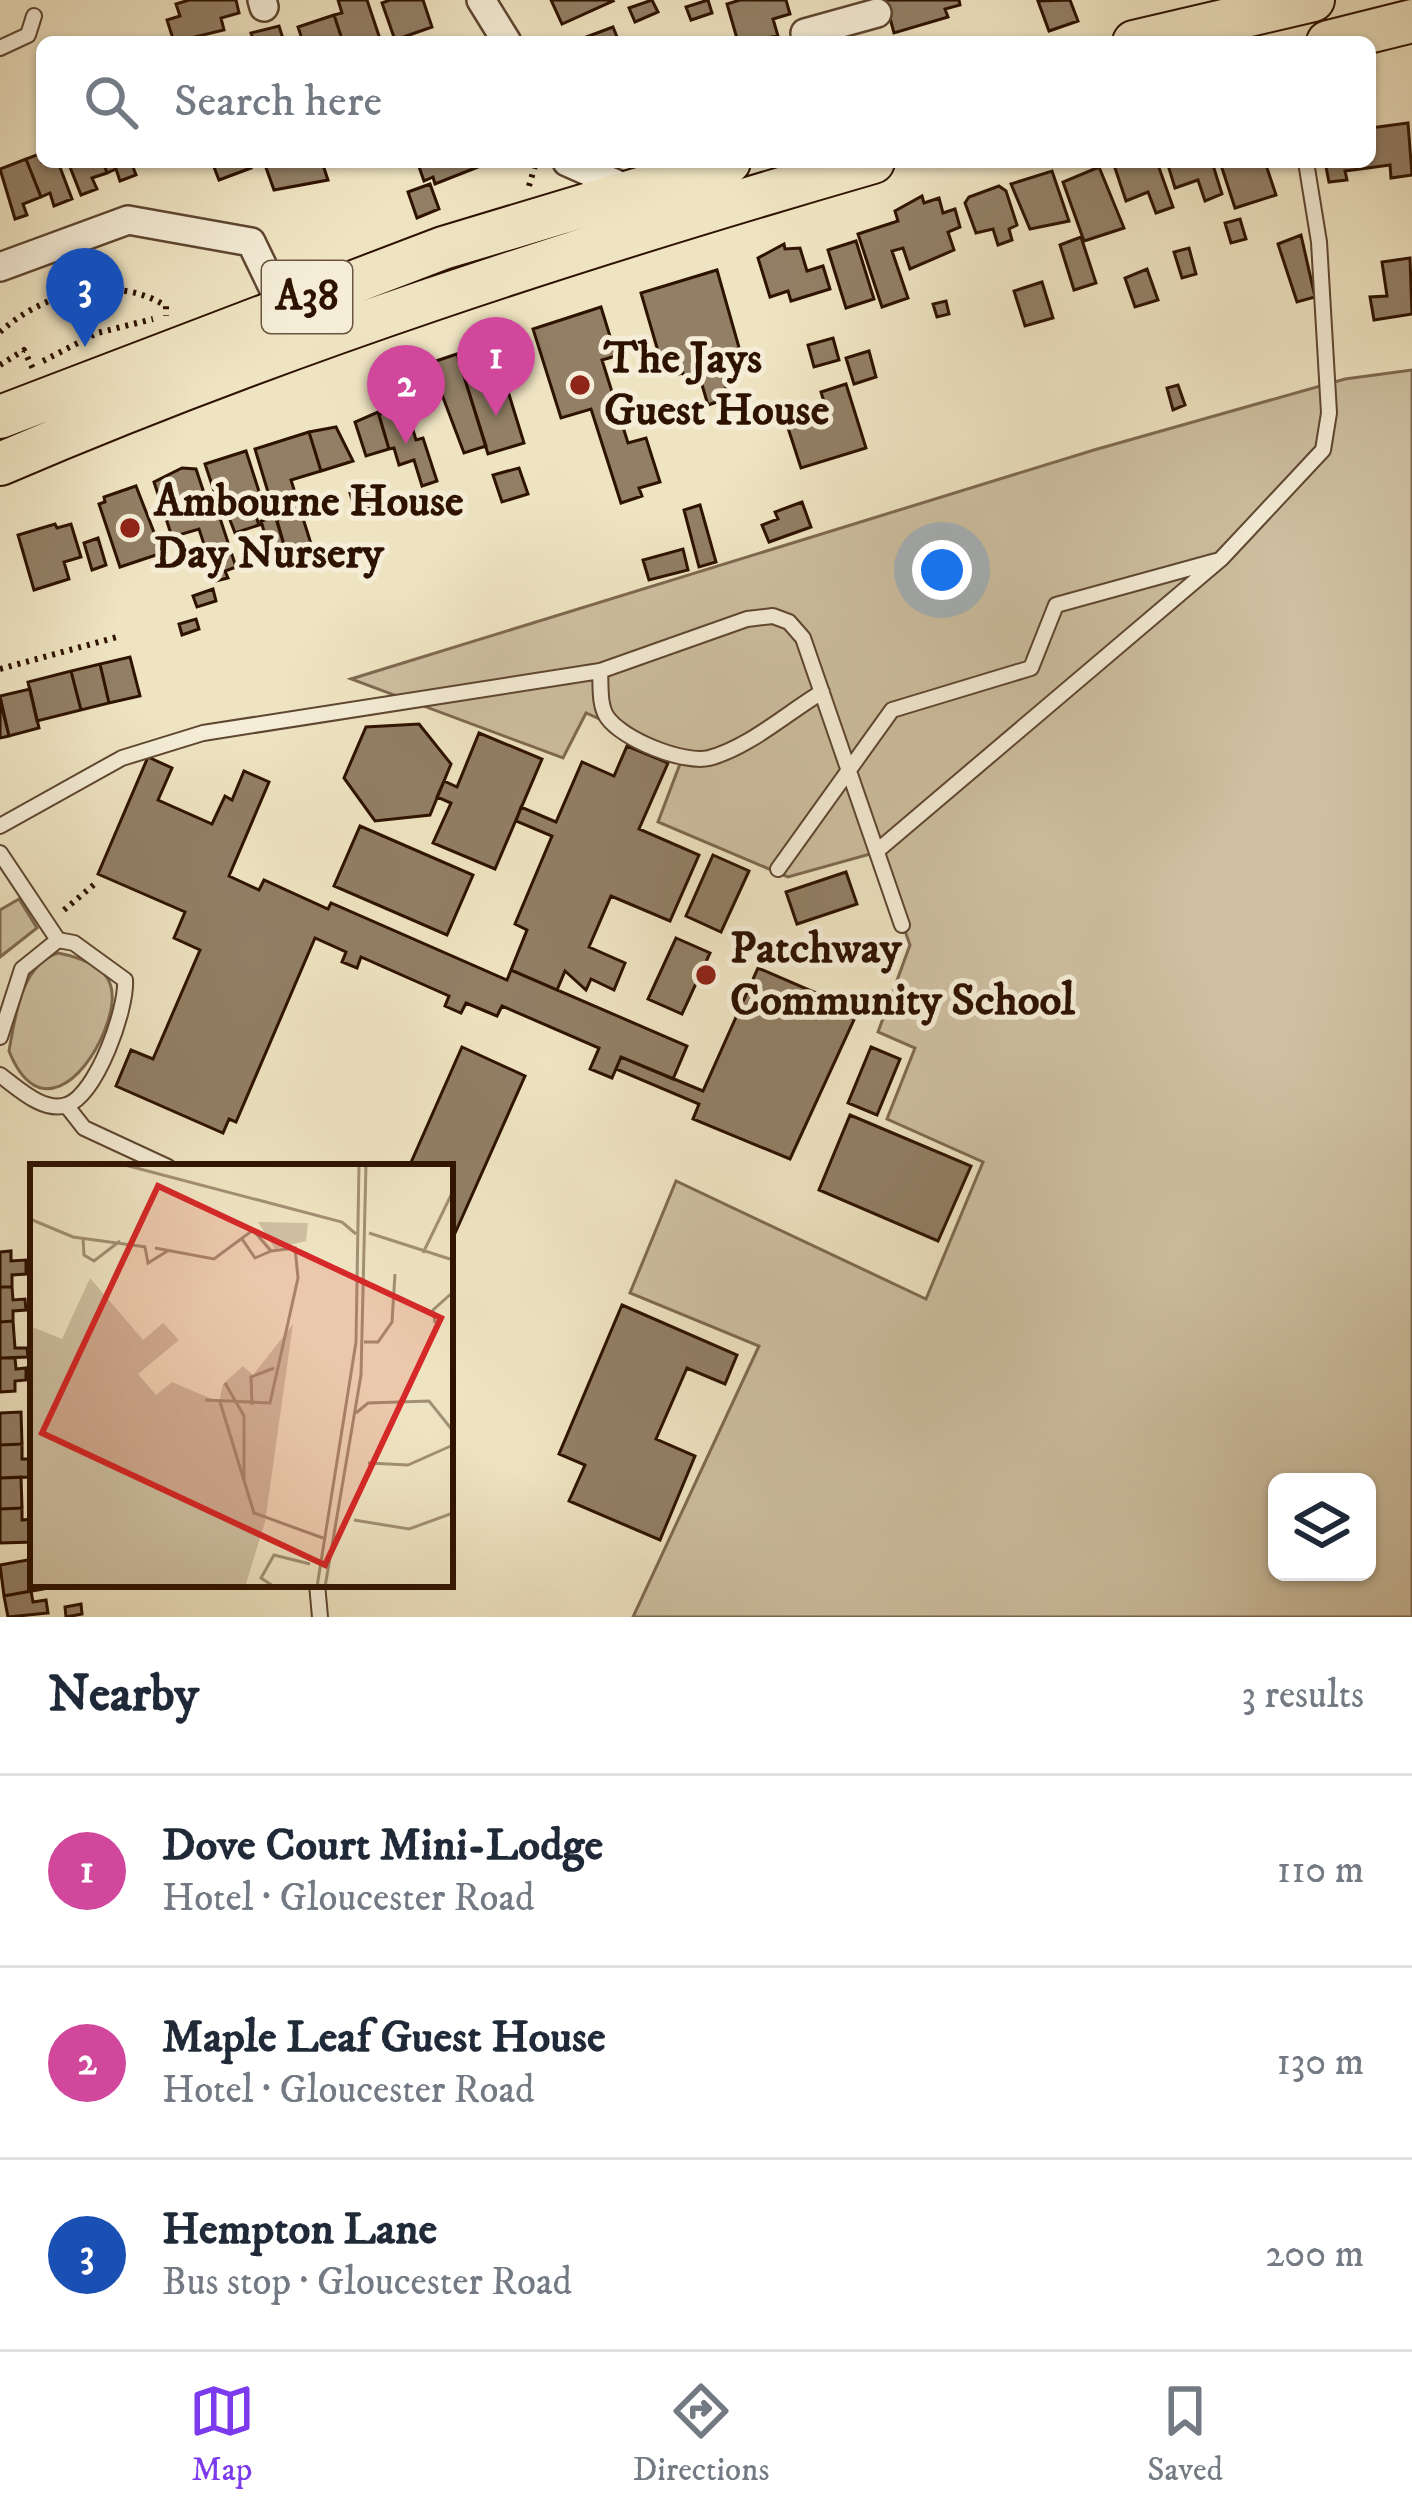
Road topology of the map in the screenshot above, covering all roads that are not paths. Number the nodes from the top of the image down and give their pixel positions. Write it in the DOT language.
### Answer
graph roads {
  1 [pos="481,0"];
  2 [pos="1312,0"];
  3 [pos="836,12"];
  4 [pos="877,13"];
  5 [pos="34,16"];
  6 [pos="1401,29"];
  7 [pos="806,34"];
  8 [pos="503,36"];
  9 [pos="1159,36"];
  10 [pos="1362,36"];
  11 [pos="0,48"];
  12 [pos="580,168"];
  13 [pos="708,168"];
  14 [pos="852,168"];
  15 [pos="1307,168"];
  16 [pos="630,190"];
  17 [pos="0,267"];
  18 [pos="282,306"];
  19 [pos="0,417"];
  20 [pos="0,464"];
  21 [pos="1221,560"];
  22 [pos="600,671"];
  23 [pos="822,692"];
  24 [pos="850,770"];
  25 [pos="0,826"];
  26 [pos="877,851"];
  27 [pos="0,854"];
  28 [pos="778,869"];
  29 [pos="902,925"];
  30 [pos="58,940"];
  31 [pos="0,1037"];
  32 [pos="0,1075"];
  33 [pos="66,1106"];
  34 [pos="162,1164"];
  35 [pos="317,1587"];
  36 [pos="320,1617"];
  1 -- 8 [label="street"];
  2 -- 9 [label="main road"];
  3 -- 4 [label="street"];
  3 -- 7 [label="street"];
  5 -- 11 [label="lane"];
  6 -- 10 [label="main road"];
  12 -- 16 [label="street"];
  13 -- 16 [label="main road, A38"];
  14 -- 20 [label="main road, A38"];
  15 -- 21 [label="lane"];
  16 -- 18 [label="main road, A38"];
  17 -- 18 [label="street"];
  18 -- 19 [label="main road, A38"];
  21 -- 24 [label="lane"];
  21 -- 26 [label="lane"];
  22 -- 23 [label="lane"];
  22 -- 23 [label="lane"];
  22 -- 25 [label="lane"];
  23 -- 24 [label="lane"];
  24 -- 26 [label="lane"];
  24 -- 28 [label="lane"];
  26 -- 29 [label="lane"];
  27 -- 30 [label="lane"];
  30 -- 31 [label="lane"];
  30 -- 33 [label="lane"];
  32 -- 33 [label="lane"];
  33 -- 34 [label="lane"];
  35 -- 36 [label="lane"];
}
